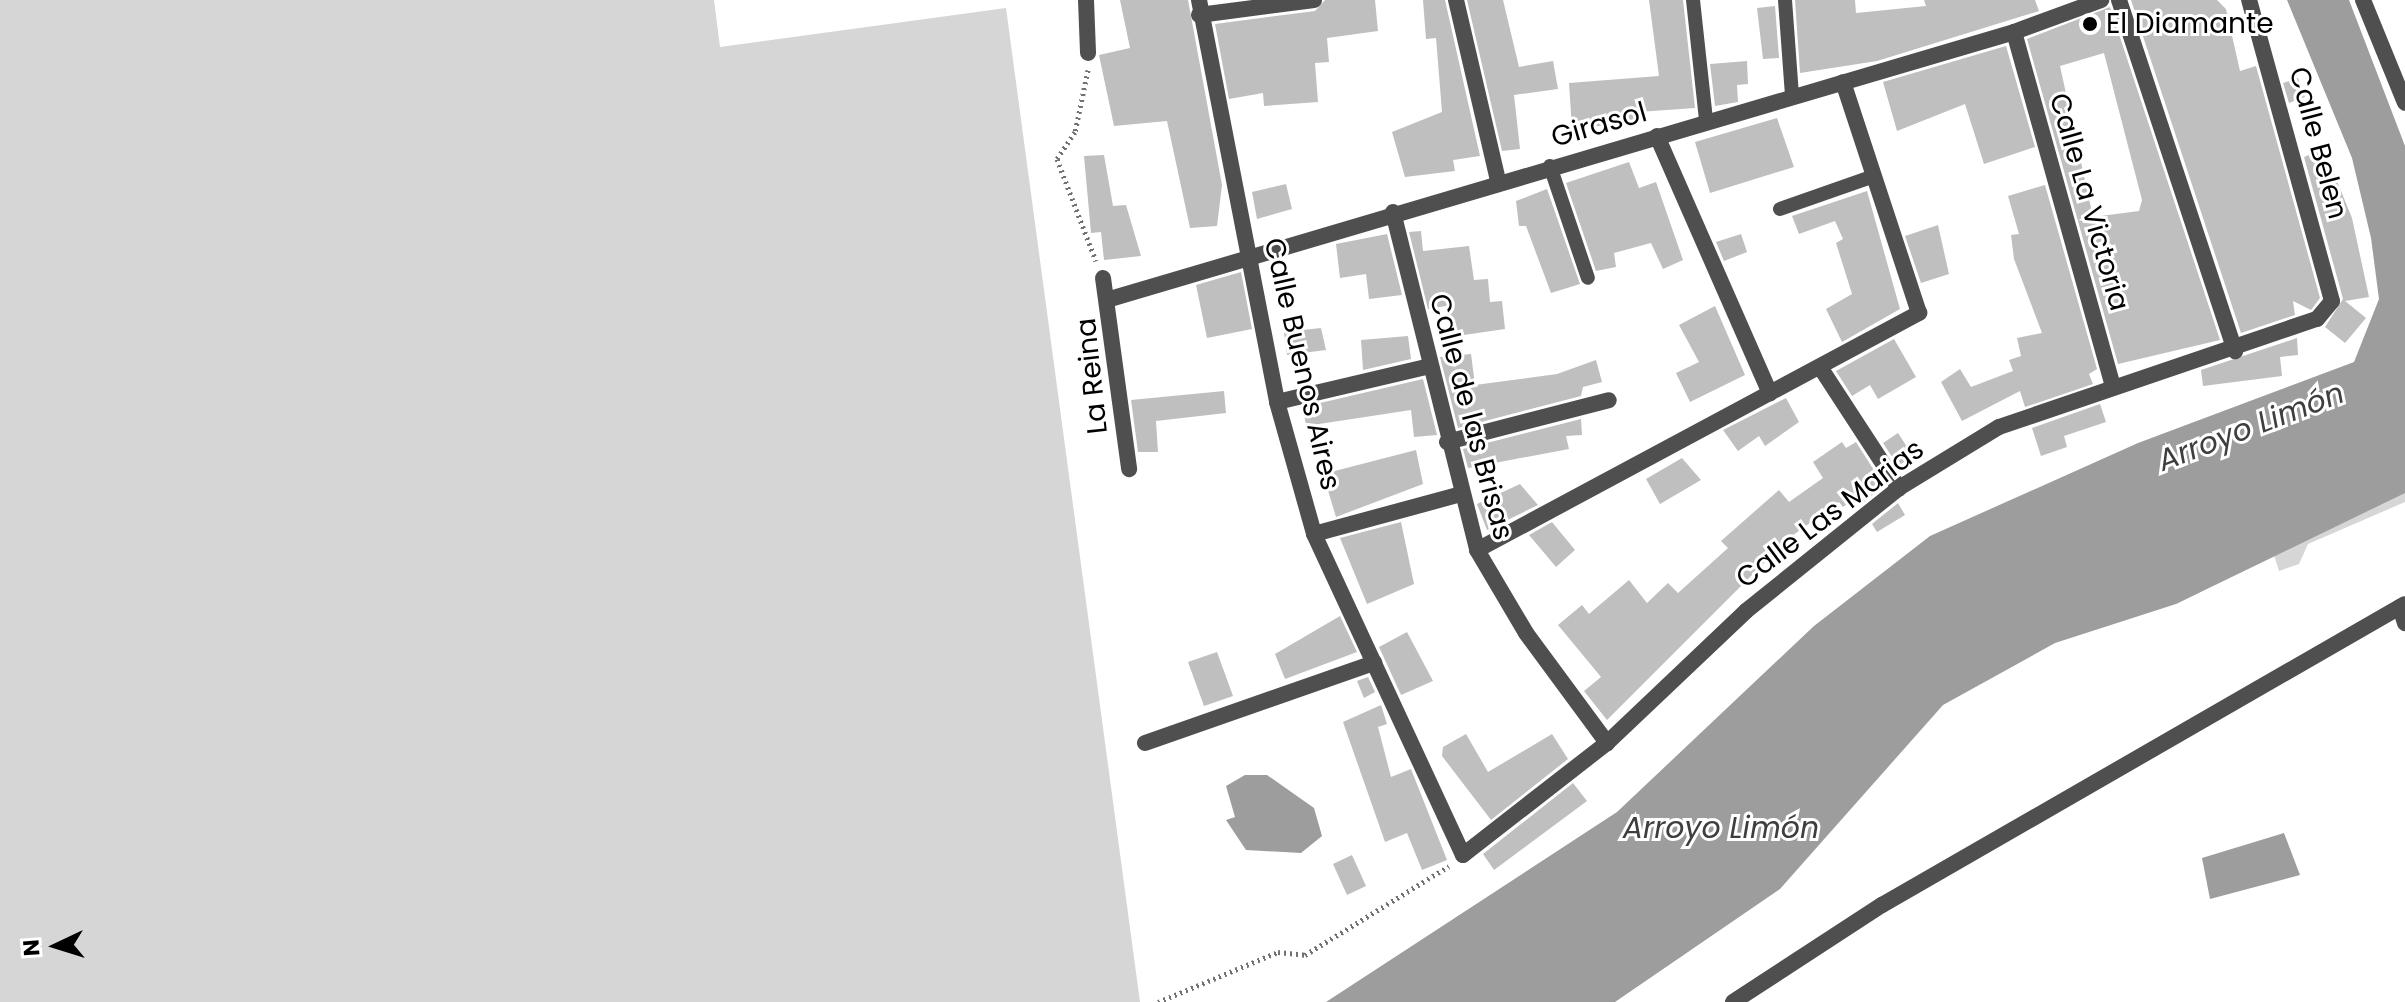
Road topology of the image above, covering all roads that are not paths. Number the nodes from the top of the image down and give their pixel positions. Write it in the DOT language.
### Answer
graph roads {
  1 [pos="1086,0"];
  2 [pos="1314,0"];
  3 [pos="1456,0"];
  4 [pos="1693,0"];
  5 [pos="1785,0"];
  6 [pos="2101,0"];
  7 [pos="2119,0"];
  8 [pos="2249,0"];
  9 [pos="2363,0"];
  10 [pos="1199,7"];
  11 [pos="2014,32"];
  12 [pos="1088,53"];
  13 [pos="1843,82"];
  14 [pos="1792,95"];
  15 [pos="2405,103"];
  16 [pos="1706,119"];
  17 [pos="1657,136"];
  18 [pos="1550,166"];
  19 [pos="1874,176"];
  20 [pos="1498,181"];
  21 [pos="1780,209"];
  22 [pos="1393,212"];
  23 [pos="1249,253"];
  24 [pos="1103,278"];
  25 [pos="1588,278"];
  26 [pos="1110,299"];
  27 [pos="2332,301"];
  28 [pos="2235,351"];
  29 [pos="1426,367"];
  30 [pos="1820,367"];
  31 [pos="2113,386"];
  32 [pos="1770,393"];
  33 [pos="1609,400"];
  34 [pos="1277,402"];
  35 [pos="1447,442"];
  36 [pos="1129,469"];
  37 [pos="1899,488"];
  38 [pos="1461,494"];
  39 [pos="1314,534"];
  40 [pos="1477,550"];
  41 [pos="2403,612"];
  42 [pos="1374,663"];
  43 [pos="1145,743"];
  44 [pos="1607,743"];
  45 [pos="1463,855"];
  46 [pos="1733,1002"];
  1 -- 12 [label="street"];
  2 -- 10 [label="street"];
  3 -- 20 [label="street"];
  4 -- 16 [label="lane"];
  5 -- 14 [label="lane"];
  6 -- 11 [label="street, Girasol"];
  7 -- 28 [label="street"];
  8 -- 27 [label="street, Calle Belen"];
  9 -- 15 [label="street"];
  10 -- 23 [label="street, Calle Buenos Aires"];
  11 -- 13 [label="street, Girasol"];
  11 -- 31 [label="street, Calle La Victoria"];
  13 -- 14 [label="street, Girasol"];
  13 -- 19 [label="street"];
  14 -- 16 [label="street, Girasol"];
  16 -- 17 [label="street, Girasol"];
  17 -- 18 [label="street, Girasol"];
  17 -- 32 [label="street"];
  18 -- 20 [label="street, Girasol"];
  18 -- 25 [label="lane"];
  19 -- 21 [label="lane"];
  19 -- 30 [label="street"];
  20 -- 22 [label="street, Girasol"];
  22 -- 23 [label="street, Girasol"];
  22 -- 29 [label="street, Calle de las Brisas"];
  23 -- 26 [label="street, Girasol"];
  23 -- 34 [label="street, Calle Buenos Aires"];
  24 -- 26 [label="street, La Reina"];
  26 -- 36 [label="street, La Reina"];
  27 -- 28 [label="street, Calle Las Marias"];
  28 -- 31 [label="street, Calle Las Marias"];
  29 -- 34 [label="street"];
  29 -- 35 [label="street, Calle de las Brisas"];
  30 -- 32 [label="street"];
  30 -- 37 [label="street"];
  31 -- 37 [label="street, Calle Las Marias"];
  32 -- 40 [label="street"];
  33 -- 35 [label="street"];
  34 -- 39 [label="street, Calle Buenos Aires"];
  35 -- 38 [label="street, Calle de las Brisas"];
  37 -- 44 [label="street, Calle Las Marias"];
  38 -- 39 [label="street"];
  38 -- 40 [label="street, Calle de las Brisas"];
  39 -- 42 [label="street, Calle Buenos Aires"];
  40 -- 44 [label="street, Calle de las Brisas"];
  41 -- 46 [label="street"];
  42 -- 43 [label="street"];
  42 -- 45 [label="street, Calle Buenos Aires"];
  44 -- 45 [label="street, Calle Las Marias"];
}
